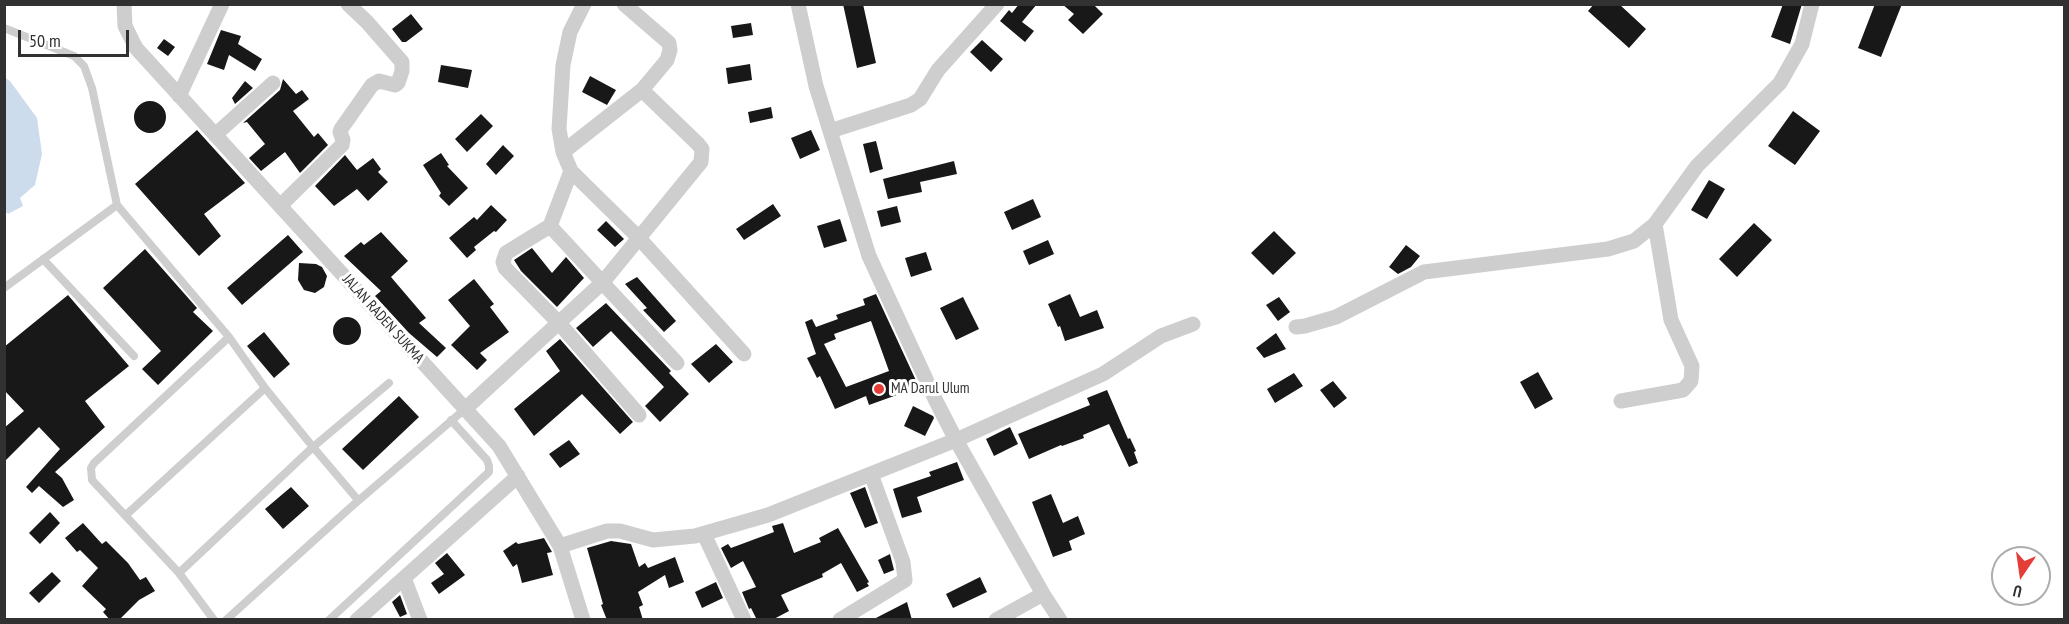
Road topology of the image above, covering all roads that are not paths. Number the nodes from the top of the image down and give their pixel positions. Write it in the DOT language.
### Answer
graph roads {
  1 [pos="124,4"];
  2 [pos="222,4"];
  3 [pos="348,4"];
  4 [pos="584,4"];
  5 [pos="624,4"];
  6 [pos="798,4"];
  7 [pos="997,4"];
  8 [pos="1812,4"];
  9 [pos="4,28"];
  10 [pos="273,83"];
  11 [pos="642,90"];
  12 [pos="179,96"];
  13 [pos="830,131"];
  14 [pos="215,135"];
  15 [pos="562,153"];
  16 [pos="571,171"];
  17 [pos="117,205"];
  18 [pos="280,206"];
  19 [pos="1655,224"];
  20 [pos="550,226"];
  21 [pos="639,238"];
  22 [pos="44,259"];
  23 [pos="603,282"];
  24 [pos="4,288"];
  25 [pos="559,323"];
  26 [pos="1193,324"];
  27 [pos="1296,327"];
  28 [pos="229,337"];
  29 [pos="744,354"];
  30 [pos="134,357"];
  31 [pos="677,363"];
  32 [pos="389,383"];
  33 [pos="265,388"];
  34 [pos="1621,401"];
  35 [pos="465,409"];
  36 [pos="639,415"];
  37 [pos="451,420"];
  38 [pos="956,440"];
  39 [pos="313,447"];
  40 [pos="871,474"];
  41 [pos="518,476"];
  42 [pos="358,500"];
  43 [pos="126,515"];
  44 [pos="705,534"];
  45 [pos="560,546"];
  46 [pos="179,573"];
  47 [pos="404,578"];
  48 [pos="1043,594"];
  49 [pos="214,620"];
  50 [pos="226,620"];
  51 [pos="329,620"];
  52 [pos="357,620"];
  53 [pos="420,620"];
  54 [pos="583,620"];
  55 [pos="744,620"];
  56 [pos="840,620"];
  57 [pos="996,620"];
  58 [pos="1060,620"];
  1 -- 12 [label="street, JALAN RADEN SUKMA"];
  2 -- 12 [label="street"];
  3 -- 18 [label="street"];
  4 -- 15 [label="street"];
  5 -- 11 [label="street"];
  6 -- 13 [label="street"];
  7 -- 13 [label="street"];
  8 -- 19 [label="street"];
  9 -- 17 [label="lane"];
  10 -- 14 [label="street"];
  11 -- 15 [label="street"];
  11 -- 21 [label="street"];
  12 -- 14 [label="street, JALAN RADEN SUKMA"];
  13 -- 38 [label="street"];
  14 -- 18 [label="street, JALAN RADEN SUKMA"];
  15 -- 16 [label="street"];
  16 -- 20 [label="street"];
  16 -- 21 [label="street"];
  17 -- 22 [label="lane"];
  17 -- 28 [label="lane"];
  18 -- 35 [label="street, JALAN RADEN SUKMA"];
  19 -- 27 [label="street"];
  19 -- 34 [label="street"];
  20 -- 23 [label="street"];
  20 -- 25 [label="street"];
  21 -- 23 [label="street"];
  21 -- 29 [label="street"];
  22 -- 24 [label="lane"];
  22 -- 30 [label="lane"];
  23 -- 25 [label="street"];
  23 -- 31 [label="street"];
  25 -- 35 [label="street"];
  25 -- 36 [label="street"];
  26 -- 38 [label="street"];
  28 -- 33 [label="lane"];
  28 -- 43 [label="lane"];
  32 -- 39 [label="lane"];
  33 -- 39 [label="lane"];
  33 -- 43 [label="lane"];
  35 -- 37 [label="lane"];
  35 -- 41 [label="street, JALAN RADEN SUKMA"];
  37 -- 42 [label="lane"];
  37 -- 51 [label="lane"];
  38 -- 40 [label="street"];
  38 -- 48 [label="street"];
  39 -- 42 [label="lane"];
  39 -- 46 [label="lane"];
  40 -- 44 [label="street"];
  40 -- 56 [label="street"];
  41 -- 45 [label="street, JALAN RADEN SUKMA"];
  41 -- 47 [label="street"];
  42 -- 50 [label="lane"];
  43 -- 46 [label="lane"];
  44 -- 45 [label="street"];
  44 -- 55 [label="street"];
  45 -- 54 [label="street, JALAN RADEN SUKMA"];
  46 -- 49 [label="lane"];
  47 -- 52 [label="street"];
  47 -- 53 [label="street"];
  48 -- 57 [label="street"];
  48 -- 58 [label="street"];
}
